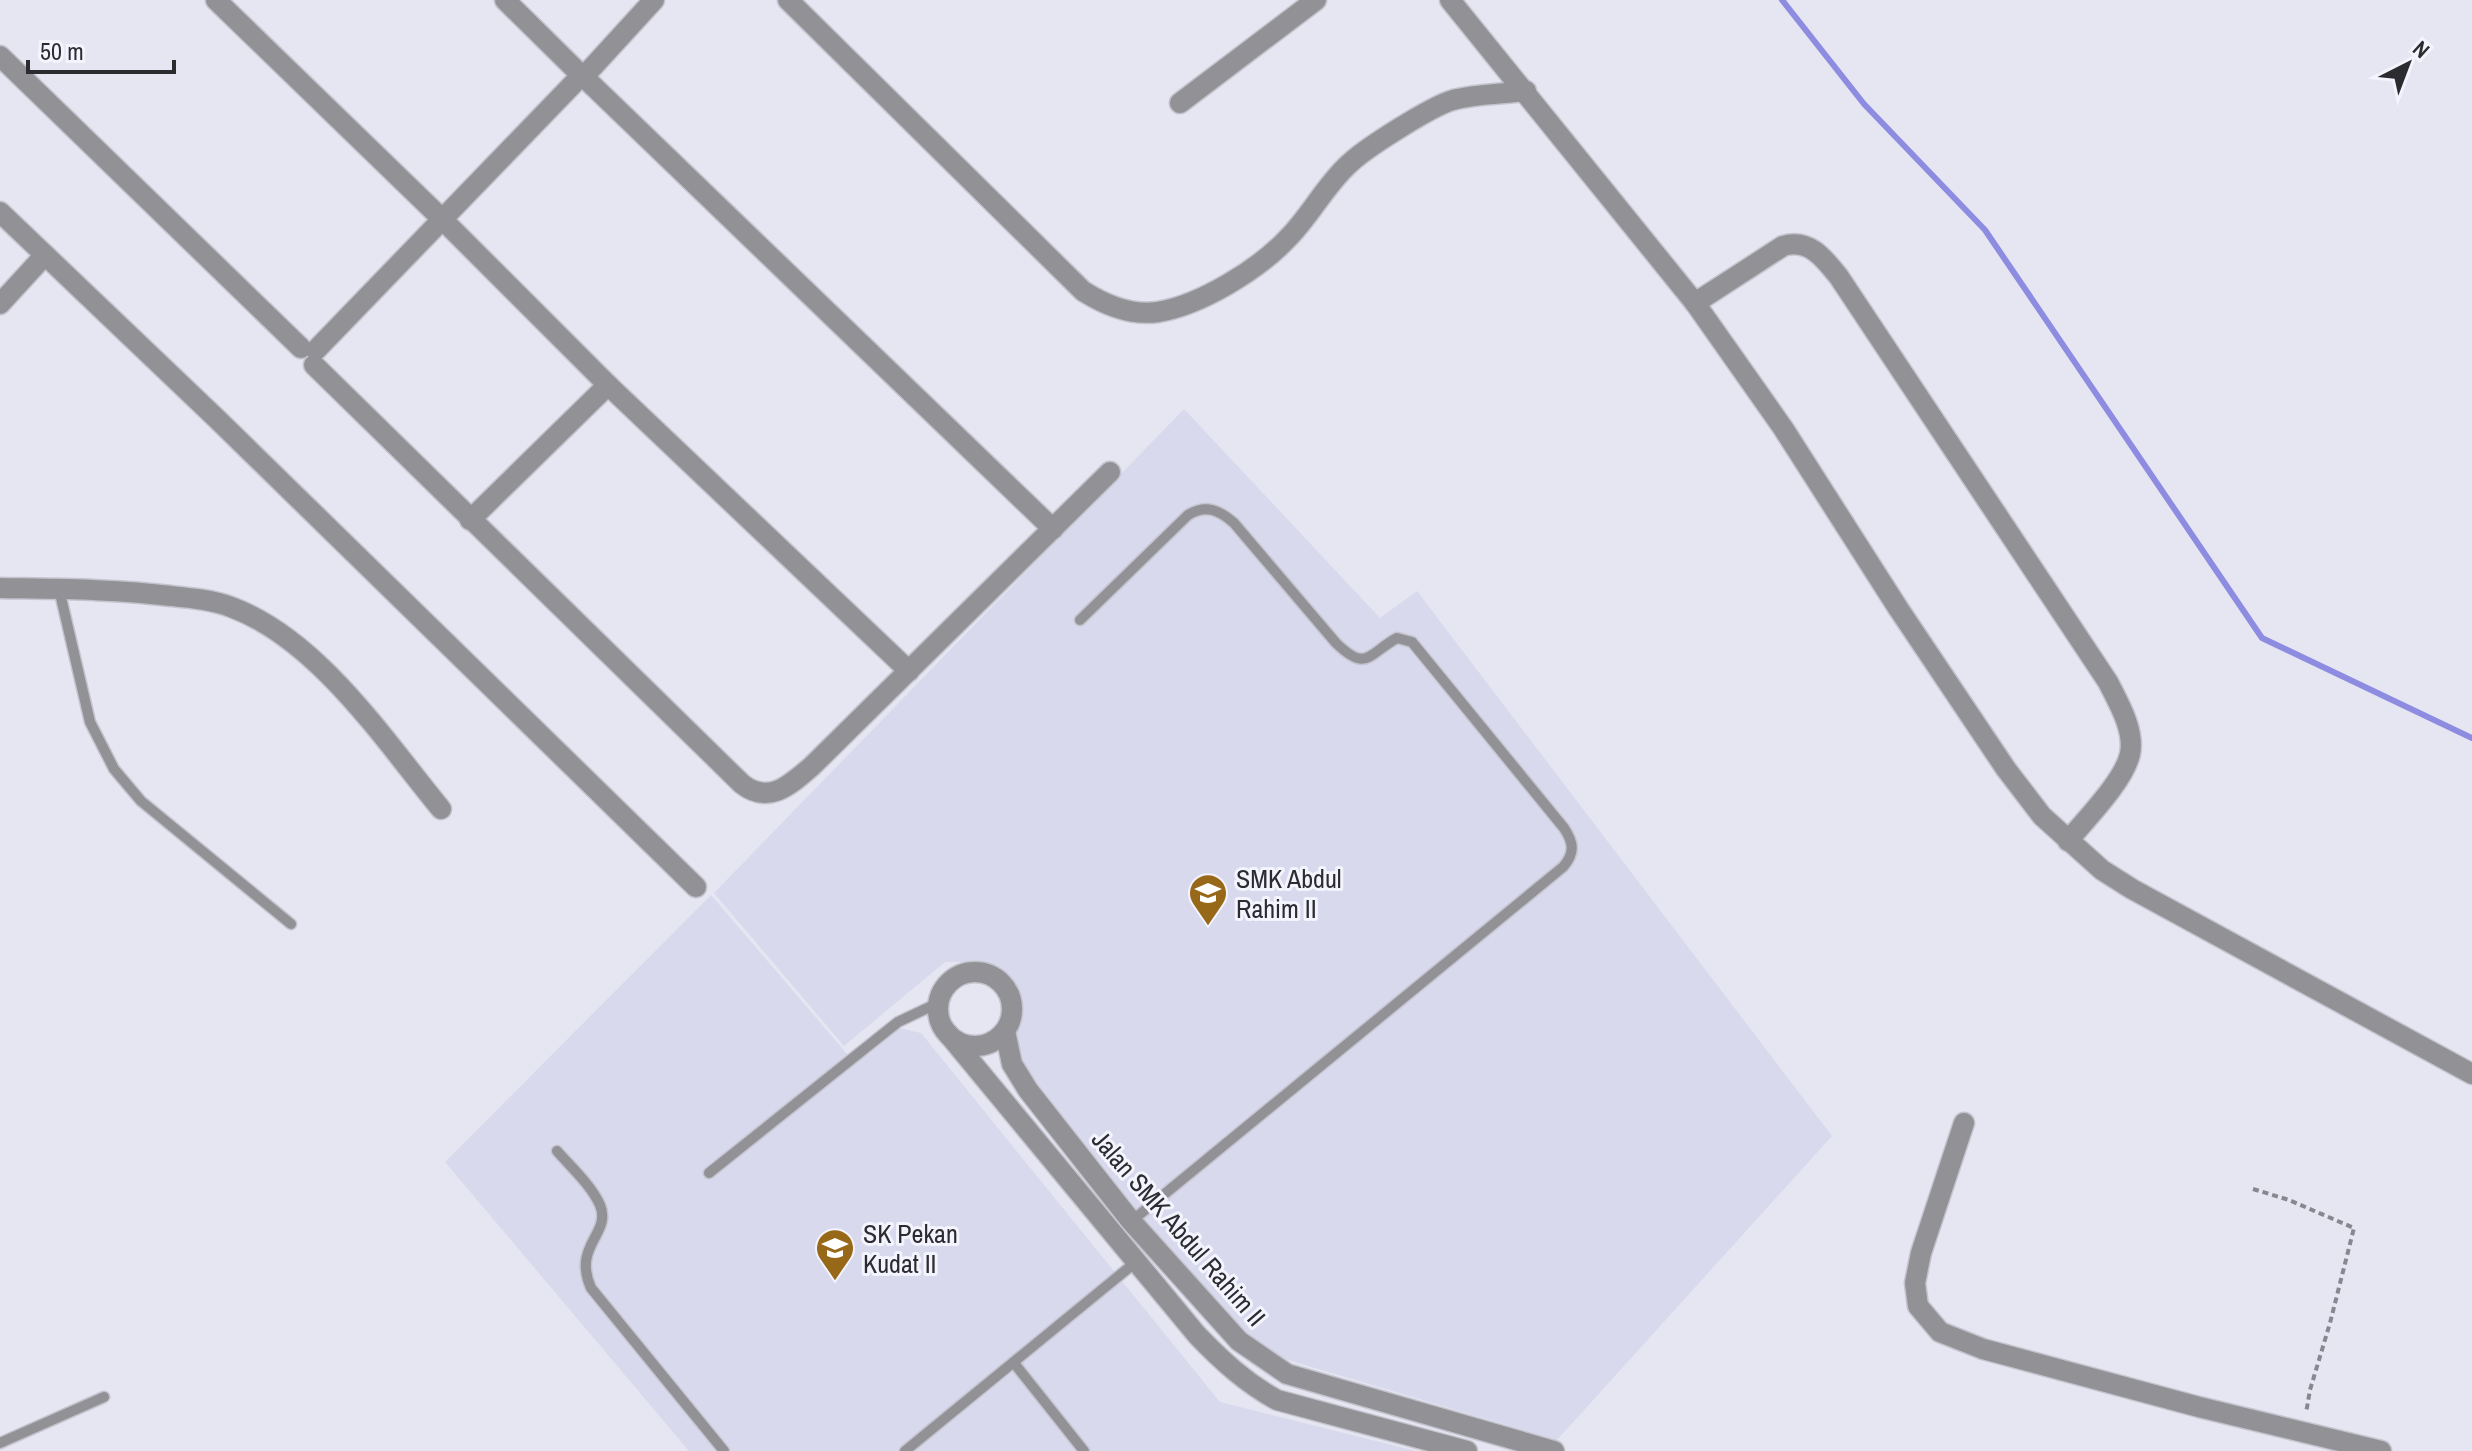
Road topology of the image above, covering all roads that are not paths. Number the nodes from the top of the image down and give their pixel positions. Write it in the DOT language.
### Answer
graph roads {
  1 [pos="216,0"];
  2 [pos="505,0"];
  3 [pos="654,0"];
  4 [pos="788,0"];
  5 [pos="1316,0"];
  6 [pos="1450,0"];
  7 [pos="0,56"];
  8 [pos="582,76"];
  9 [pos="1526,91"];
  10 [pos="1180,103"];
  11 [pos="0,212"];
  12 [pos="442,219"];
  13 [pos="45,255"];
  14 [pos="1695,303"];
  15 [pos="0,304"];
  16 [pos="310,354"];
  17 [pos="608,385"];
  18 [pos="1110,472"];
  19 [pos="470,520"];
  20 [pos="1053,529"];
  21 [pos="0,588"];
  22 [pos="59,589"];
  23 [pos="1080,620"];
  24 [pos="909,671"];
  25 [pos="441,809"];
  26 [pos="2068,841"];
  27 [pos="696,887"];
  28 [pos="291,924"];
  29 [pos="938,1003"];
  30 [pos="944,1029"];
  31 [pos="1005,1031"];
  32 [pos="2472,1074"];
  33 [pos="1964,1123"];
  34 [pos="557,1151"];
  35 [pos="709,1173"];
  36 [pos="1131,1221"];
  37 [pos="1115,1235"];
  38 [pos="1137,1261"];
  39 [pos="1014,1363"];
  40 [pos="104,1397"];
  41 [pos="0,1443"];
  42 [pos="724,1451"];
  43 [pos="905,1451"];
  44 [pos="1084,1451"];
  45 [pos="1467,1451"];
  46 [pos="1554,1451"];
  47 [pos="2381,1451"];
  1 -- 12 [label="street"];
  2 -- 8 [label="street"];
  3 -- 8 [label="street"];
  4 -- 9 [label="street"];
  5 -- 10 [label="street"];
  6 -- 9 [label="street"];
  7 -- 16 [label="street"];
  8 -- 12 [label="street"];
  8 -- 20 [label="street"];
  9 -- 14 [label="street"];
  11 -- 13 [label="street"];
  12 -- 16 [label="street"];
  12 -- 17 [label="street"];
  13 -- 15 [label="street"];
  13 -- 27 [label="street"];
  14 -- 26 [label="street"];
  14 -- 26 [label="street"];
  16 -- 19 [label="street"];
  17 -- 19 [label="street"];
  17 -- 24 [label="street"];
  18 -- 20 [label="street"];
  19 -- 24 [label="street"];
  20 -- 24 [label="street"];
  21 -- 22 [label="street"];
  22 -- 25 [label="street"];
  22 -- 28 [label="lane"];
  23 -- 36 [label="lane"];
  26 -- 32 [label="street"];
  29 -- 30 [label="street"];
  29 -- 31 [label="street"];
  29 -- 35 [label="lane"];
  30 -- 31 [label="street"];
  30 -- 37 [label="street, Jalan SMK Abdul Rahim II"];
  31 -- 36 [label="street, Jalan SMK Abdul Rahim II"];
  33 -- 47 [label="street"];
  34 -- 42 [label="lane"];
  36 -- 37 [label="lane"];
  36 -- 46 [label="street, Jalan SMK Abdul Rahim II"];
  37 -- 38 [label="street, Jalan SMK Abdul Rahim II"];
  38 -- 39 [label="lane"];
  38 -- 45 [label="street, Jalan SMK Abdul Rahim II"];
  39 -- 43 [label="lane"];
  39 -- 44 [label="lane"];
  40 -- 41 [label="lane"];
}
